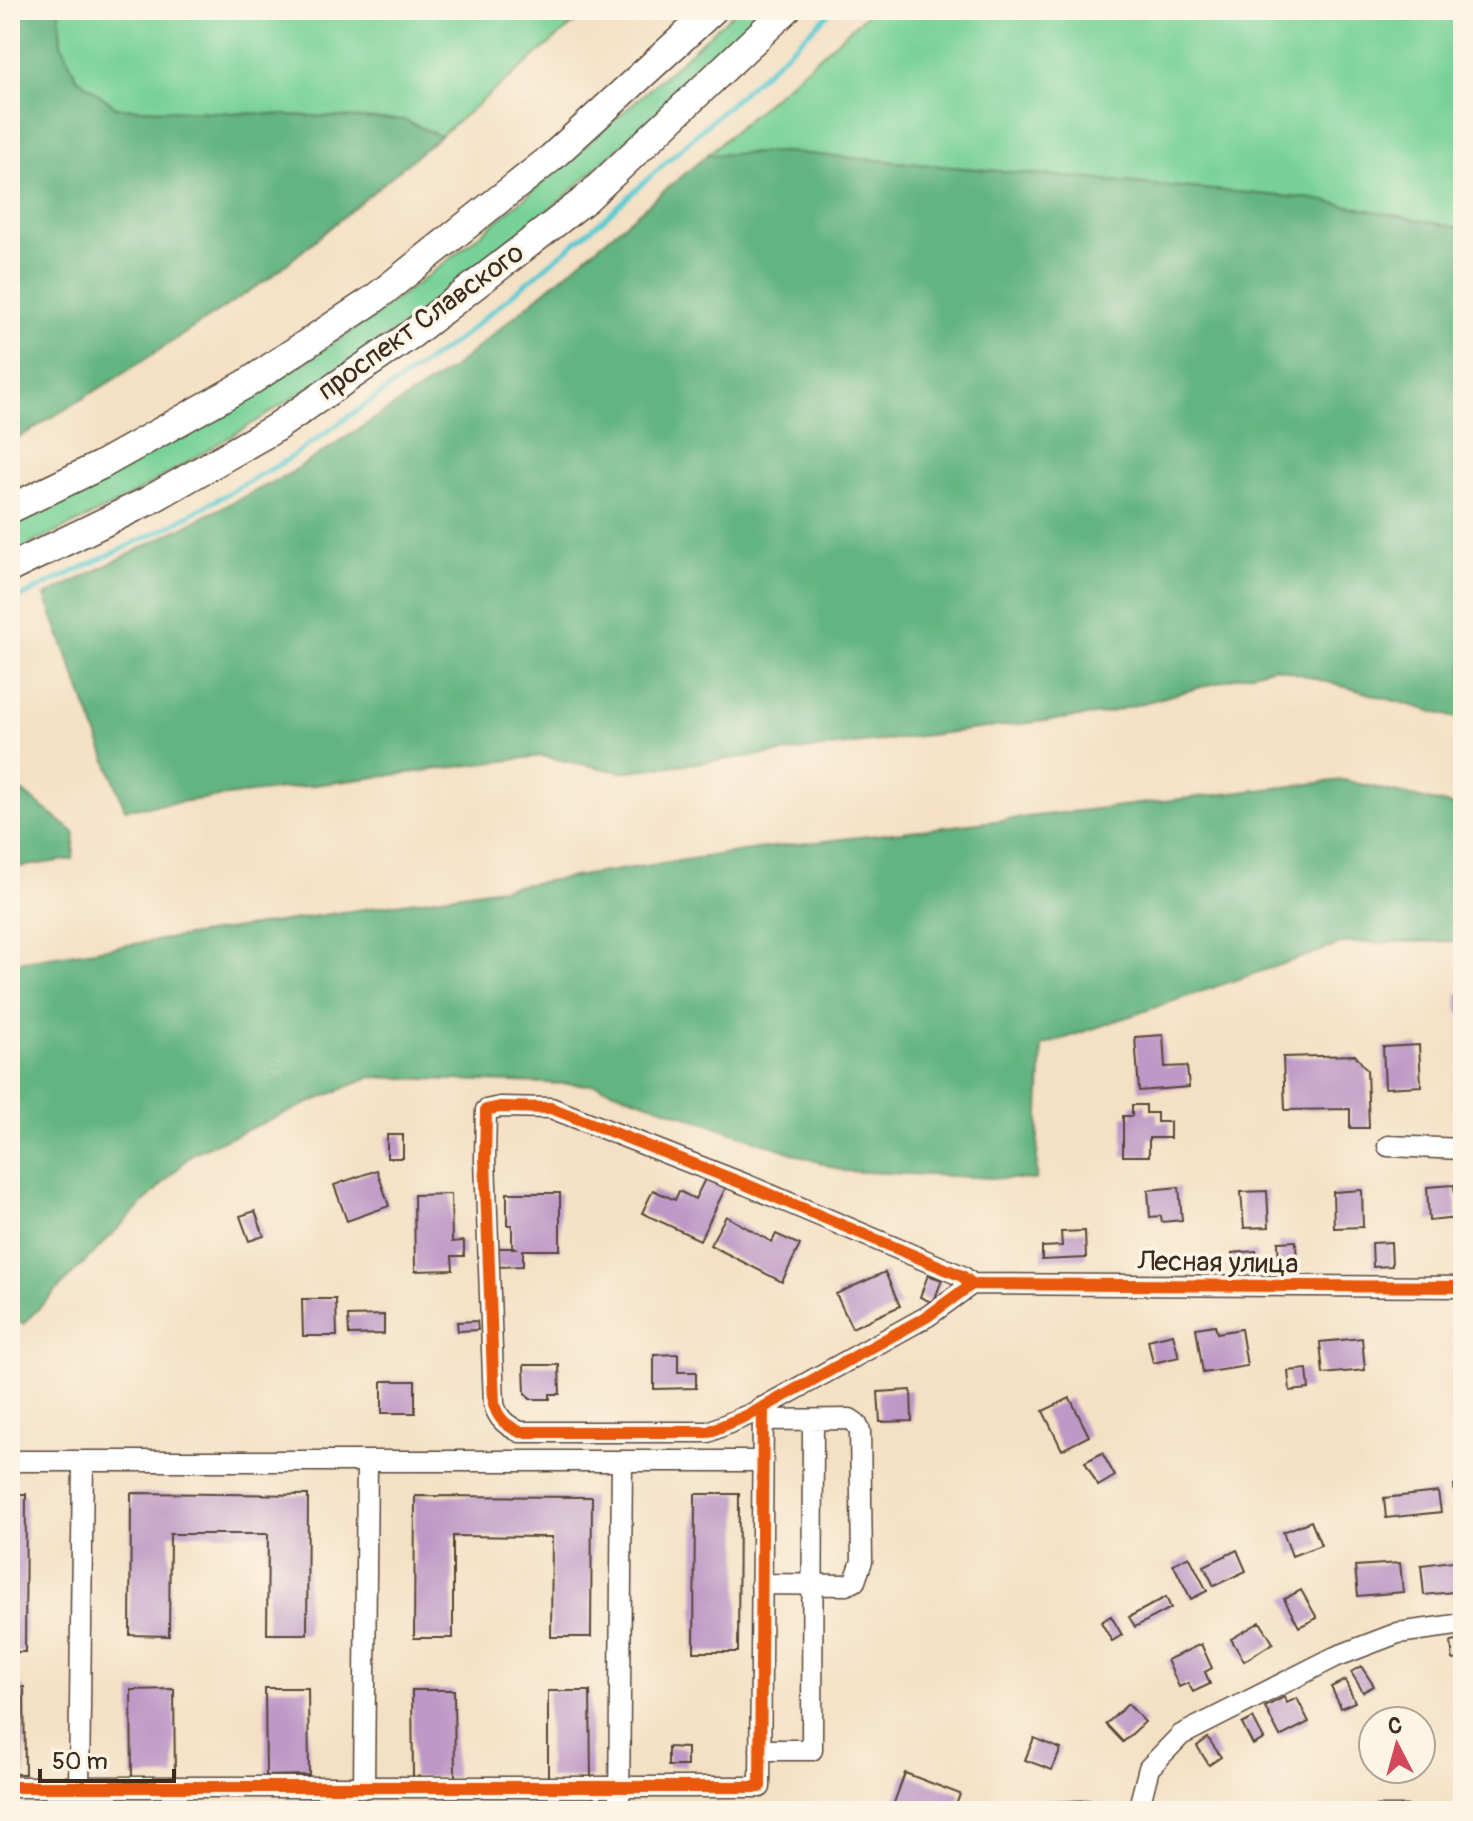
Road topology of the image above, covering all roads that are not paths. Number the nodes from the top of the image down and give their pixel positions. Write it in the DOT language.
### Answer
graph roads {
  1 [pos="713,10"];
  2 [pos="786,10"];
  3 [pos="10,509"];
  4 [pos="10,568"];
  5 [pos="1388,1146"];
  6 [pos="1463,1149"];
  7 [pos="972,1284"];
  8 [pos="1463,1287"];
  9 [pos="763,1414"];
  10 [pos="813,1420"];
  11 [pos="10,1461"];
  12 [pos="83,1461"];
  13 [pos="622,1461"];
  14 [pos="763,1461"];
  15 [pos="367,1462"];
  16 [pos="761,1584"];
  17 [pos="812,1585"];
  18 [pos="1463,1624"];
  19 [pos="760,1750"];
  20 [pos="10,1787"];
  21 [pos="79,1787"];
  22 [pos="364,1788"];
  23 [pos="619,1789"];
  24 [pos="619,1811"];
  25 [pos="1138,1811"];
  26 [pos="1377,1811"];
  27 [pos="1406,1811"];
  1 -- 3 [label="main road, проспект Славского"];
  2 -- 4 [label="main road, проспект Славского"];
  5 -- 6 [label="street"];
  7 -- 8 [label="street, Лесная улица"];
  7 -- 9 [label="street"];
  7 -- 9 [label="street"];
  9 -- 10 [label="street"];
  9 -- 14 [label="street"];
  10 -- 17 [label="street"];
  10 -- 17 [label="street"];
  11 -- 12 [label="street"];
  12 -- 15 [label="street"];
  12 -- 21 [label="street"];
  13 -- 14 [label="street"];
  13 -- 15 [label="street"];
  13 -- 23 [label="street"];
  14 -- 16 [label="street"];
  15 -- 22 [label="street"];
  16 -- 17 [label="street"];
  16 -- 19 [label="street"];
  17 -- 19 [label="street"];
  18 -- 25 [label="street"];
  19 -- 23 [label="street"];
  20 -- 21 [label="street"];
  21 -- 22 [label="street"];
  22 -- 23 [label="street"];
  23 -- 24 [label="street"];
  26 -- 27 [label="lane"];
}
